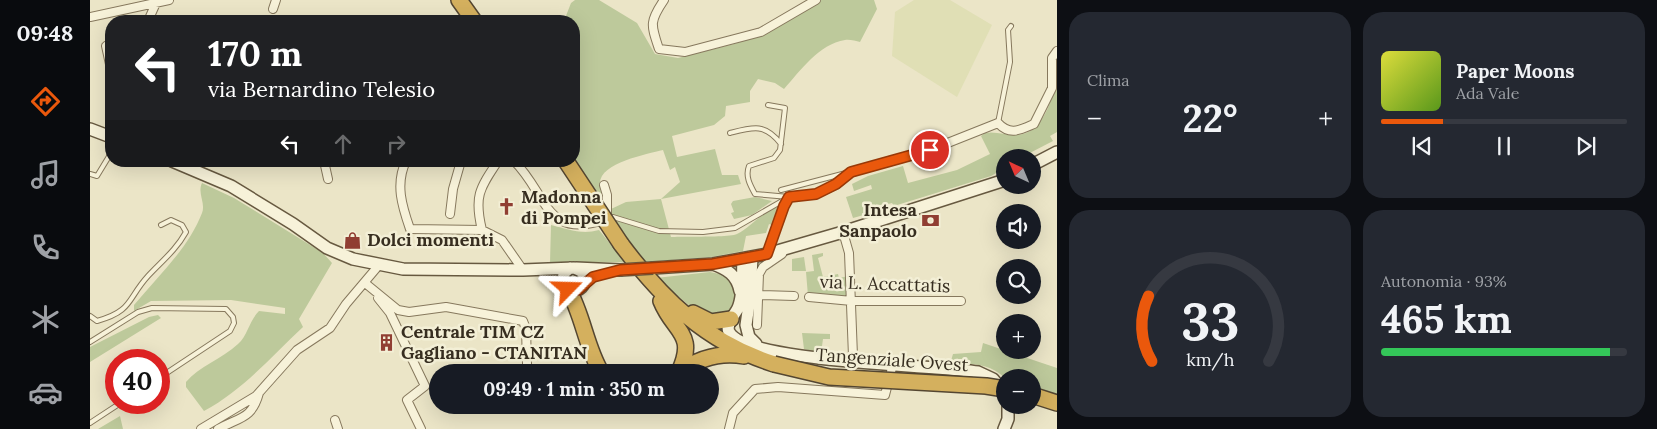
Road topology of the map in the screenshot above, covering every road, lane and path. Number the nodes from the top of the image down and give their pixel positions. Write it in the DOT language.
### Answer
graph roads {
  1 [pos="169,0"];
  2 [pos="276,0"];
  3 [pos="460,0"];
  4 [pos="664,0"];
  5 [pos="816,0"];
  6 [pos="156,3"];
  7 [pos="273,9"];
  8 [pos="151,15"];
  9 [pos="470,15"];
  10 [pos="90,17"];
  11 [pos="1011,26"];
  12 [pos="1057,50"];
  13 [pos="768,105"];
  14 [pos="998,124"];
  15 [pos="90,129"];
  16 [pos="730,133"];
  17 [pos="105,135"];
  18 [pos="781,144"];
  19 [pos="1057,152"];
  20 [pos="1041,160"];
  21 [pos="105,162"];
  22 [pos="188,167"];
  23 [pos="325,167"];
  24 [pos="403,167"];
  25 [pos="459,167"];
  26 [pos="494,167"];
  27 [pos="518,167"];
  28 [pos="570,167"];
  29 [pos="851,172"];
  30 [pos="90,174"];
  31 [pos="328,179"];
  32 [pos="996,183"];
  33 [pos="604,185"];
  34 [pos="781,190"];
  35 [pos="789,197"];
  36 [pos="450,214"];
  37 [pos="607,218"];
  38 [pos="162,225"];
  39 [pos="482,230"];
  40 [pos="843,232"];
  41 [pos="796,246"];
  42 [pos="767,254"];
  43 [pos="748,258"];
  44 [pos="713,264"];
  45 [pos="379,265"];
  46 [pos="572,268"];
  47 [pos="537,269"];
  48 [pos="523,270"];
  49 [pos="620,270"];
  50 [pos="752,274"];
  51 [pos="367,285"];
  52 [pos="574,287"];
  53 [pos="657,290"];
  54 [pos="758,295"];
  55 [pos="794,296"];
  56 [pos="809,296"];
  57 [pos="741,297"];
  58 [pos="852,301"];
  59 [pos="961,301"];
  60 [pos="90,316"];
  61 [pos="731,319"];
  62 [pos="752,325"];
  63 [pos="90,342"];
  64 [pos="757,352"];
  65 [pos="853,356"];
  66 [pos="527,364"];
  67 [pos="597,364"];
  68 [pos="683,364"];
  69 [pos="693,364"];
  70 [pos="893,364"];
  71 [pos="170,371"];
  72 [pos="996,383"];
  73 [pos="996,388"];
  74 [pos="259,393"];
  75 [pos="1041,398"];
  76 [pos="1057,403"];
  77 [pos="105,413"];
  78 [pos="1008,414"];
  79 [pos="335,420"];
  80 [pos="90,423"];
  81 [pos="201,429"];
  82 [pos="218,429"];
  83 [pos="338,429"];
  84 [pos="421,429"];
  85 [pos="729,429"];
  86 [pos="1004,429"];
  1 -- 6 [label="street"];
  2 -- 7 [label="street"];
  3 -- 9 [label="highway"];
  4 -- 5 [label="street"];
  6 -- 8 [label="street"];
  6 -- 10 [label="street"];
  11 -- 14 [label="lane"];
  12 -- 14 [label="street"];
  13 -- 18 [label="lane"];
  14 -- 29 [label="street"];
  15 -- 17 [label="street"];
  16 -- 18 [label="lane"];
  18 -- 35 [label="lane"];
  19 -- 20 [label="street"];
  21 -- 30 [label="lane"];
  22 -- 45 [label="street"];
  23 -- 31 [label="street"];
  24 -- 39 [label="street"];
  25 -- 36 [label="street"];
  26 -- 39 [label="street"];
  27 -- 37 [label="street"];
  28 -- 53 [label="highway, Tangenziale Ovest, bridge"];
  29 -- 34 [label="lane"];
  29 -- 35 [label="street"];
  32 -- 40 [label="street"];
  33 -- 37 [label="street"];
  35 -- 37 [label="lane"];
  35 -- 42 [label="street"];
  38 -- 60 [label="lane"];
  39 -- 48 [label="street"];
  40 -- 41 [label="street"];
  40 -- 58 [label="street"];
  41 -- 42 [label="street"];
  41 -- 54 [label="street"];
  42 -- 43 [label="street"];
  42 -- 50 [label="street"];
  43 -- 44 [label="street"];
  43 -- 50 [label="street"];
  43 -- 57 [label="street"];
  44 -- 49 [label="street, bridge"];
  44 -- 57 [label="street"];
  45 -- 48 [label="street"];
  45 -- 51 [label="street"];
  46 -- 47 [label="street"];
  46 -- 49 [label="street"];
  46 -- 52 [label="street"];
  46 -- 52 [label="street"];
  47 -- 48 [label="street"];
  47 -- 52 [label="street"];
  49 -- 52 [label="street"];
  50 -- 62 [label="street"];
  51 -- 66 [label="street"];
  51 -- 74 [label="street"];
  51 -- 84 [label="street"];
  52 -- 67 [label="highway"];
  53 -- 61 [label="highway"];
  53 -- 64 [label="highway, Tangenziale Ovest"];
  53 -- 68 [label="highway"];
  54 -- 55 [label="street, via L. Accattatis"];
  54 -- 62 [label="street"];
  56 -- 58 [label="street, via L. Accattatis"];
  57 -- 61 [label="street"];
  58 -- 59 [label="street, via L. Accattatis"];
  58 -- 65 [label="street"];
  61 -- 62 [label="street"];
  61 -- 64 [label="street"];
  62 -- 64 [label="street"];
  63 -- 71 [label="lane"];
  64 -- 69 [label="highway"];
  64 -- 70 [label="street"];
  64 -- 73 [label="highway, Tangenziale Ovest, bridge"];
  70 -- 72 [label="street"];
  70 -- 85 [label="street"];
  74 -- 81 [label="street"];
  74 -- 82 [label="street"];
  75 -- 76 [label="highway"];
  77 -- 80 [label="lane"];
  78 -- 86 [label="street"];
  79 -- 83 [label="street"];
}
